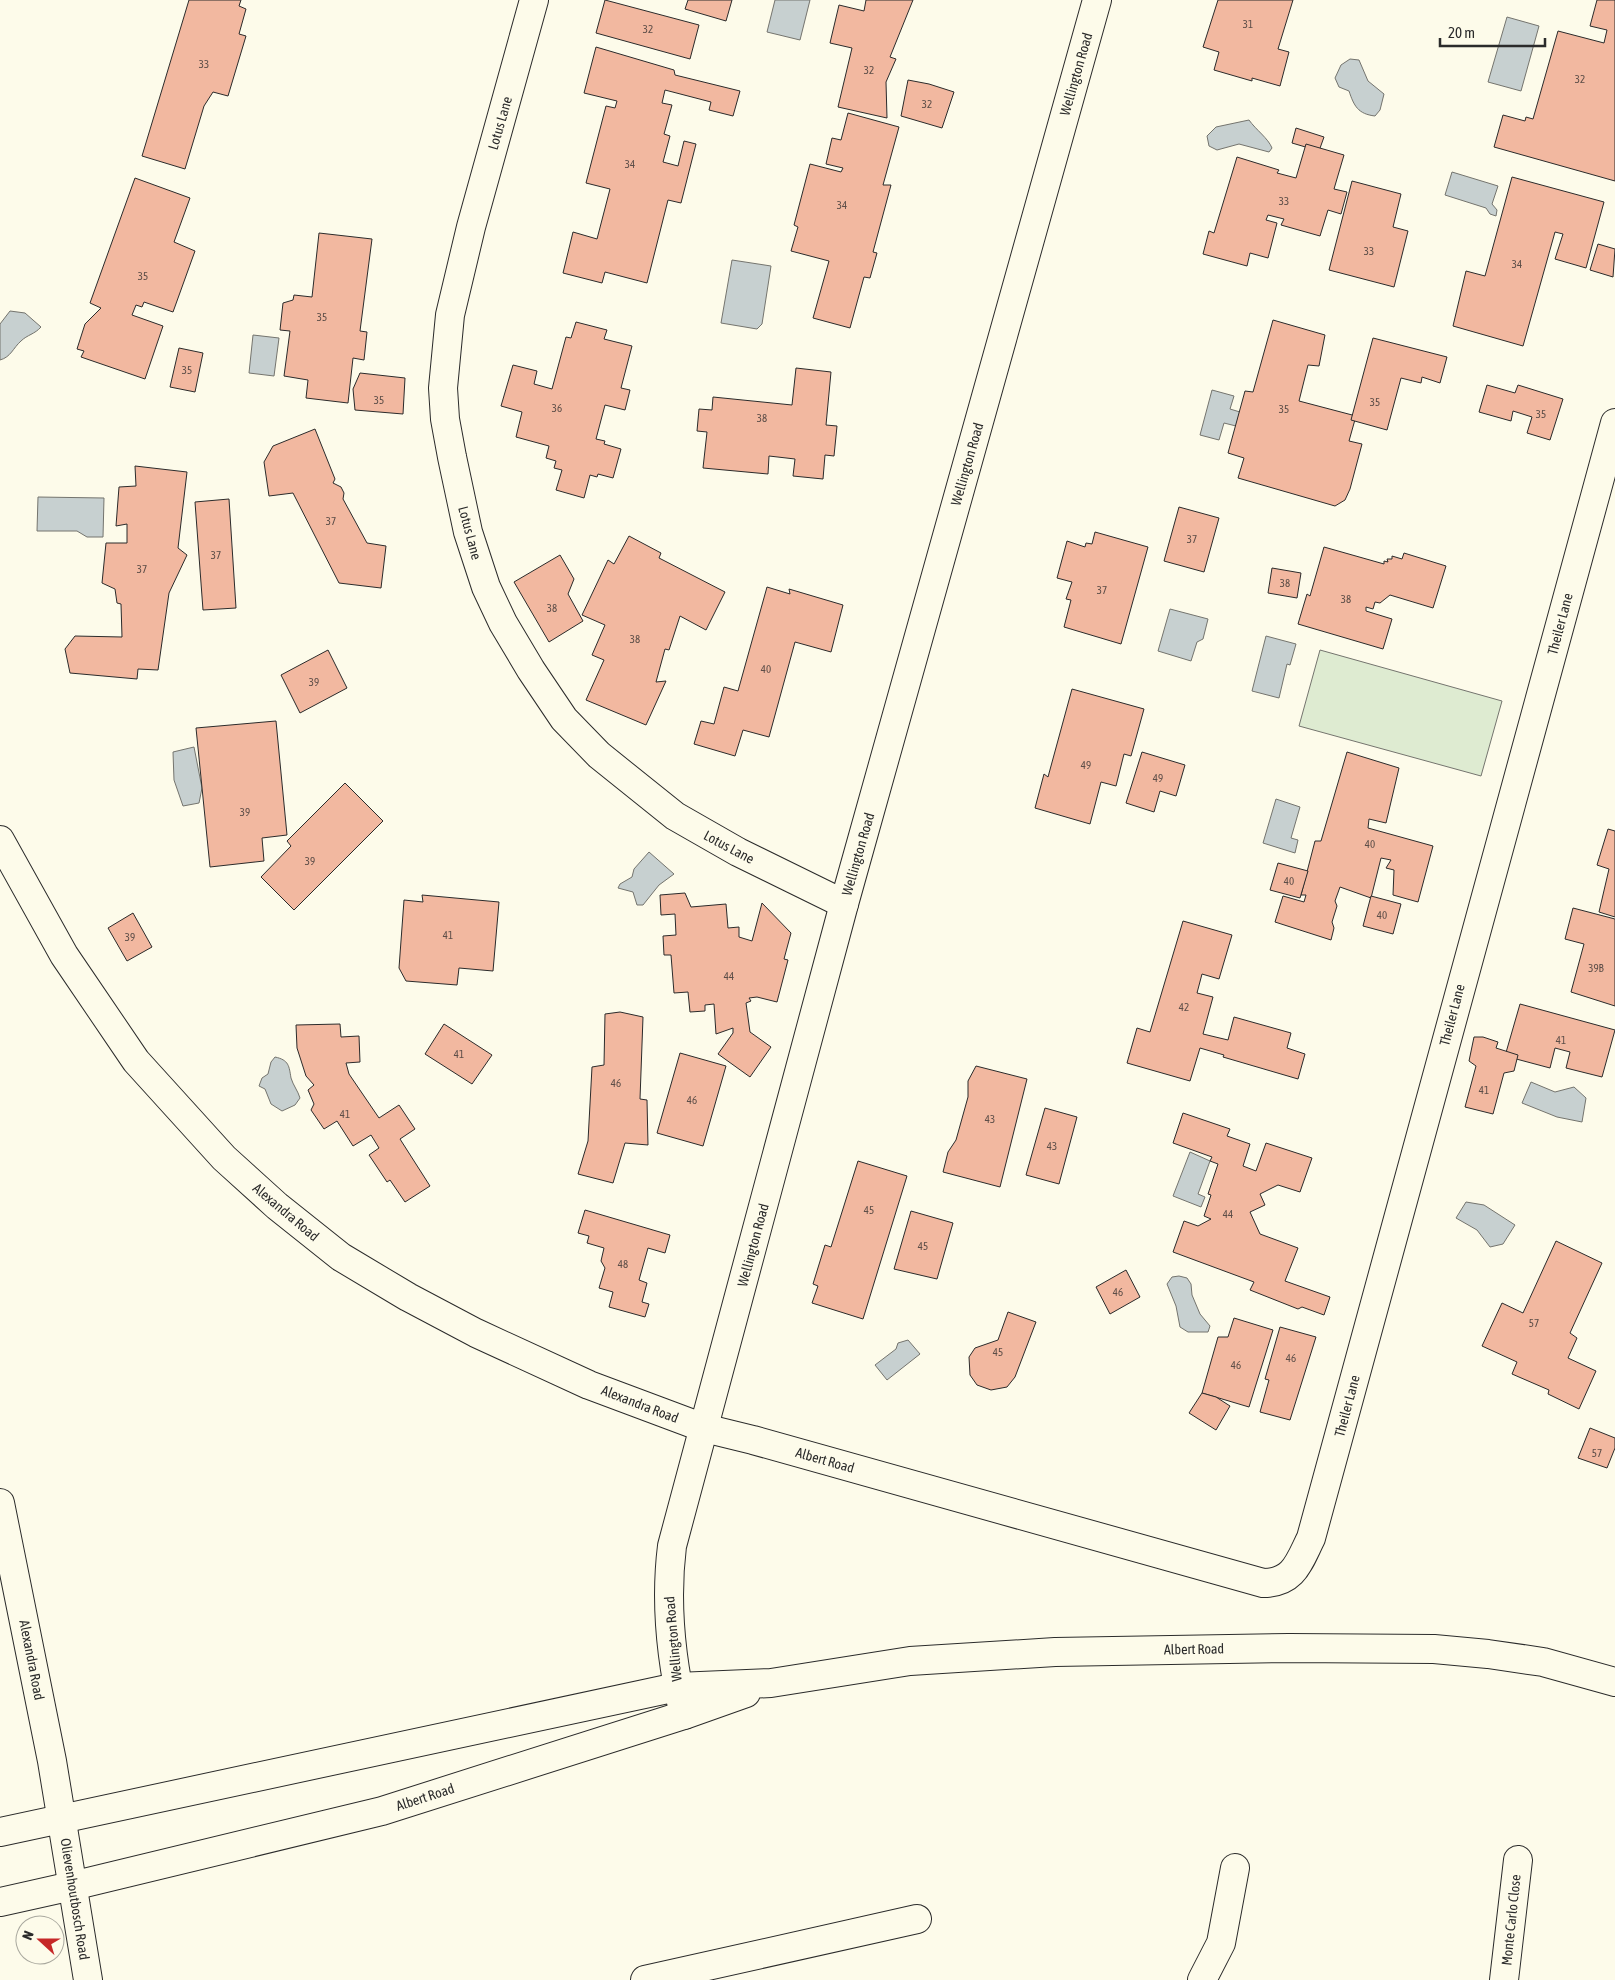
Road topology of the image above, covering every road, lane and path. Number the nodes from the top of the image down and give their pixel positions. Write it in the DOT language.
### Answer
graph roads {
  1 [pos="534,0"];
  2 [pos="1097,0"];
  3 [pos="1615,423"];
  4 [pos="0,840"];
  5 [pos="844,904"];
  6 [pos="704,1428"];
  7 [pos="0,1503"];
  8 [pos="1263,1584"];
  9 [pos="1615,1682"];
  10 [pos="771,1684"];
  11 [pos="677,1687"];
  12 [pos="684,1715"];
  13 [pos="62,1817"];
  14 [pos="0,1832"];
  15 [pos="1518,1860"];
  16 [pos="1235,1868"];
  17 [pos="72,1886"];
  18 [pos="0,1902"];
  19 [pos="917,1919"];
  20 [pos="88,1980"];
  21 [pos="645,1980"];
  22 [pos="1202,1980"];
  23 [pos="1504,1980"];
  1 -- 5 [label="street, Lotus Lane"];
  2 -- 5 [label="street, Wellington Road"];
  3 -- 8 [label="street, Theiler Lane"];
  4 -- 6 [label="street, Alexandra Road"];
  5 -- 6 [label="street, Wellington Road"];
  6 -- 8 [label="street, Albert Road"];
  6 -- 11 [label="street, Wellington Road"];
  7 -- 13 [label="street, Alexandra Road"];
  9 -- 10 [label="street, Albert Road"];
  10 -- 11 [label="street, Albert Road"];
  10 -- 12 [label="street, Albert Road"];
  11 -- 12 [label="street, Wellington Road"];
  11 -- 13 [label="street, Albert Road"];
  12 -- 17 [label="street, Albert Road"];
  13 -- 14 [label="street, Albert Road"];
  13 -- 17 [label="street, Olievenhoutbosch Road"];
  15 -- 23 [label="street, Monte Carlo Close"];
  16 -- 22 [label="street"];
  17 -- 18 [label="street, Albert Road"];
  17 -- 20 [label="street, Olievenhoutbosch Road"];
  19 -- 21 [label="street"];
}
